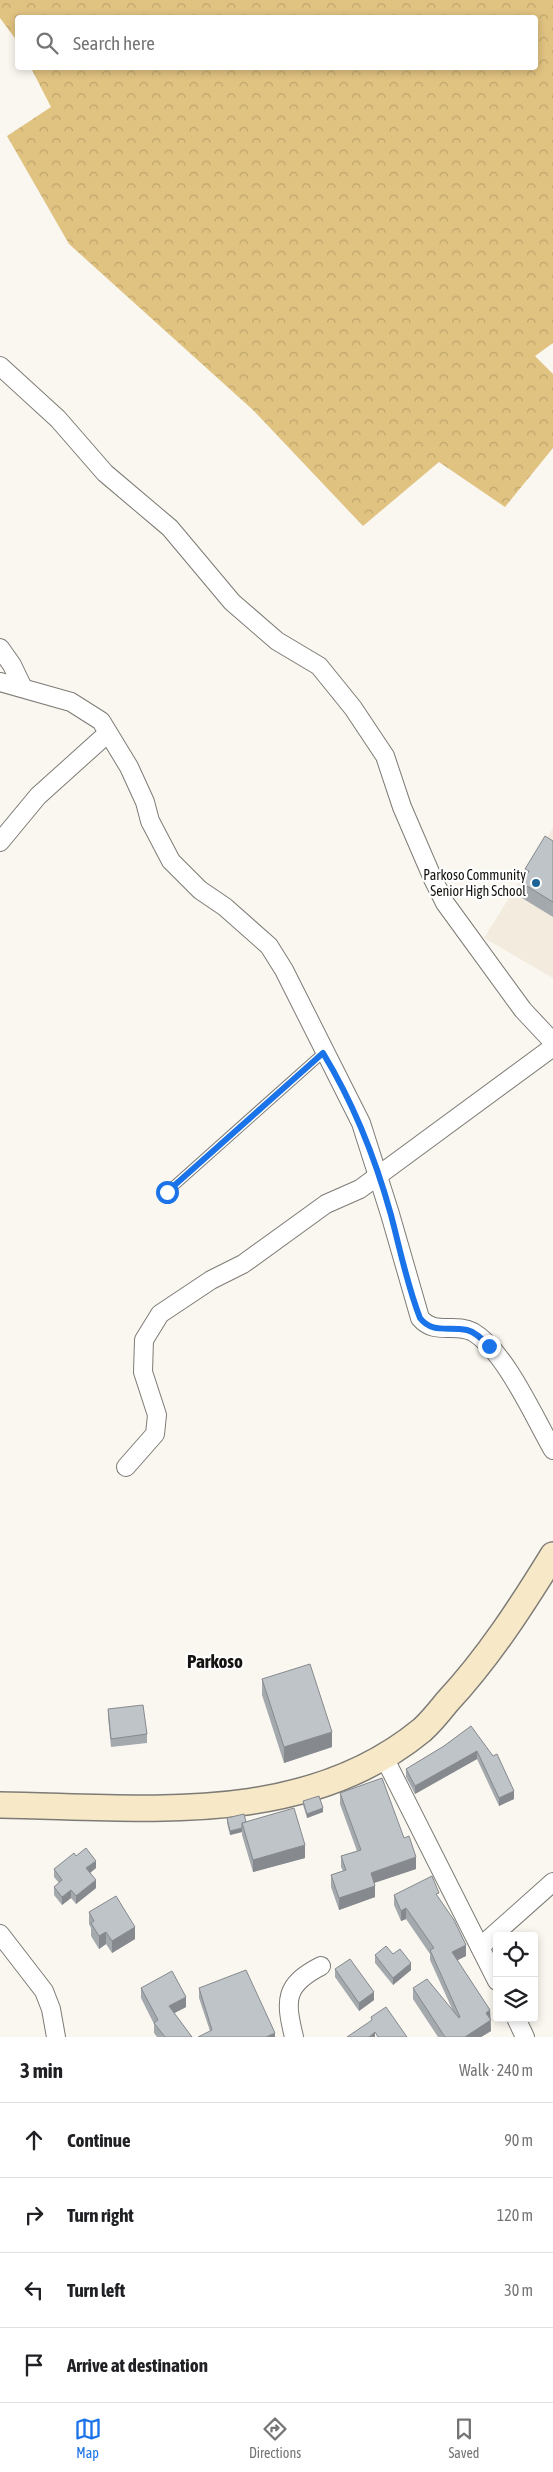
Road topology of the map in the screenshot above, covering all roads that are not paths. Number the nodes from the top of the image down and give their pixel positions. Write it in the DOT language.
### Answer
graph roads {
  1 [pos="0,366"];
  2 [pos="0,648"];
  3 [pos="0,682"];
  4 [pos="23,688"];
  5 [pos="108,732"];
  6 [pos="0,842"];
  7 [pos="553,1042"];
  8 [pos="553,1047"];
  9 [pos="323,1053"];
  10 [pos="379,1176"];
  11 [pos="167,1192"];
  12 [pos="553,1450"];
  13 [pos="126,1467"];
  14 [pos="553,1555"];
  15 [pos="384,1757"];
  16 [pos="0,1805"];
  17 [pos="553,1882"];
  18 [pos="0,1934"];
  19 [pos="480,1947"];
  20 [pos="321,1966"];
  21 [pos="495,1977"];
  22 [pos="518,2022"];
  23 [pos="56,2037"];
  24 [pos="294,2037"];
  25 [pos="525,2037"];
  1 -- 7 [label="street"];
  2 -- 4 [label="street"];
  3 -- 4 [label="street"];
  4 -- 5 [label="street"];
  5 -- 6 [label="street"];
  5 -- 9 [label="street"];
  8 -- 10 [label="street"];
  9 -- 10 [label="street"];
  9 -- 11 [label="lane"];
  10 -- 12 [label="street"];
  10 -- 13 [label="street"];
  14 -- 15 [label="street"];
  15 -- 16 [label="street"];
  15 -- 19 [label="street"];
  17 -- 19 [label="street"];
  18 -- 23 [label="street"];
  19 -- 21 [label="street"];
  20 -- 24 [label="street"];
  22 -- 25 [label="street"];
}
